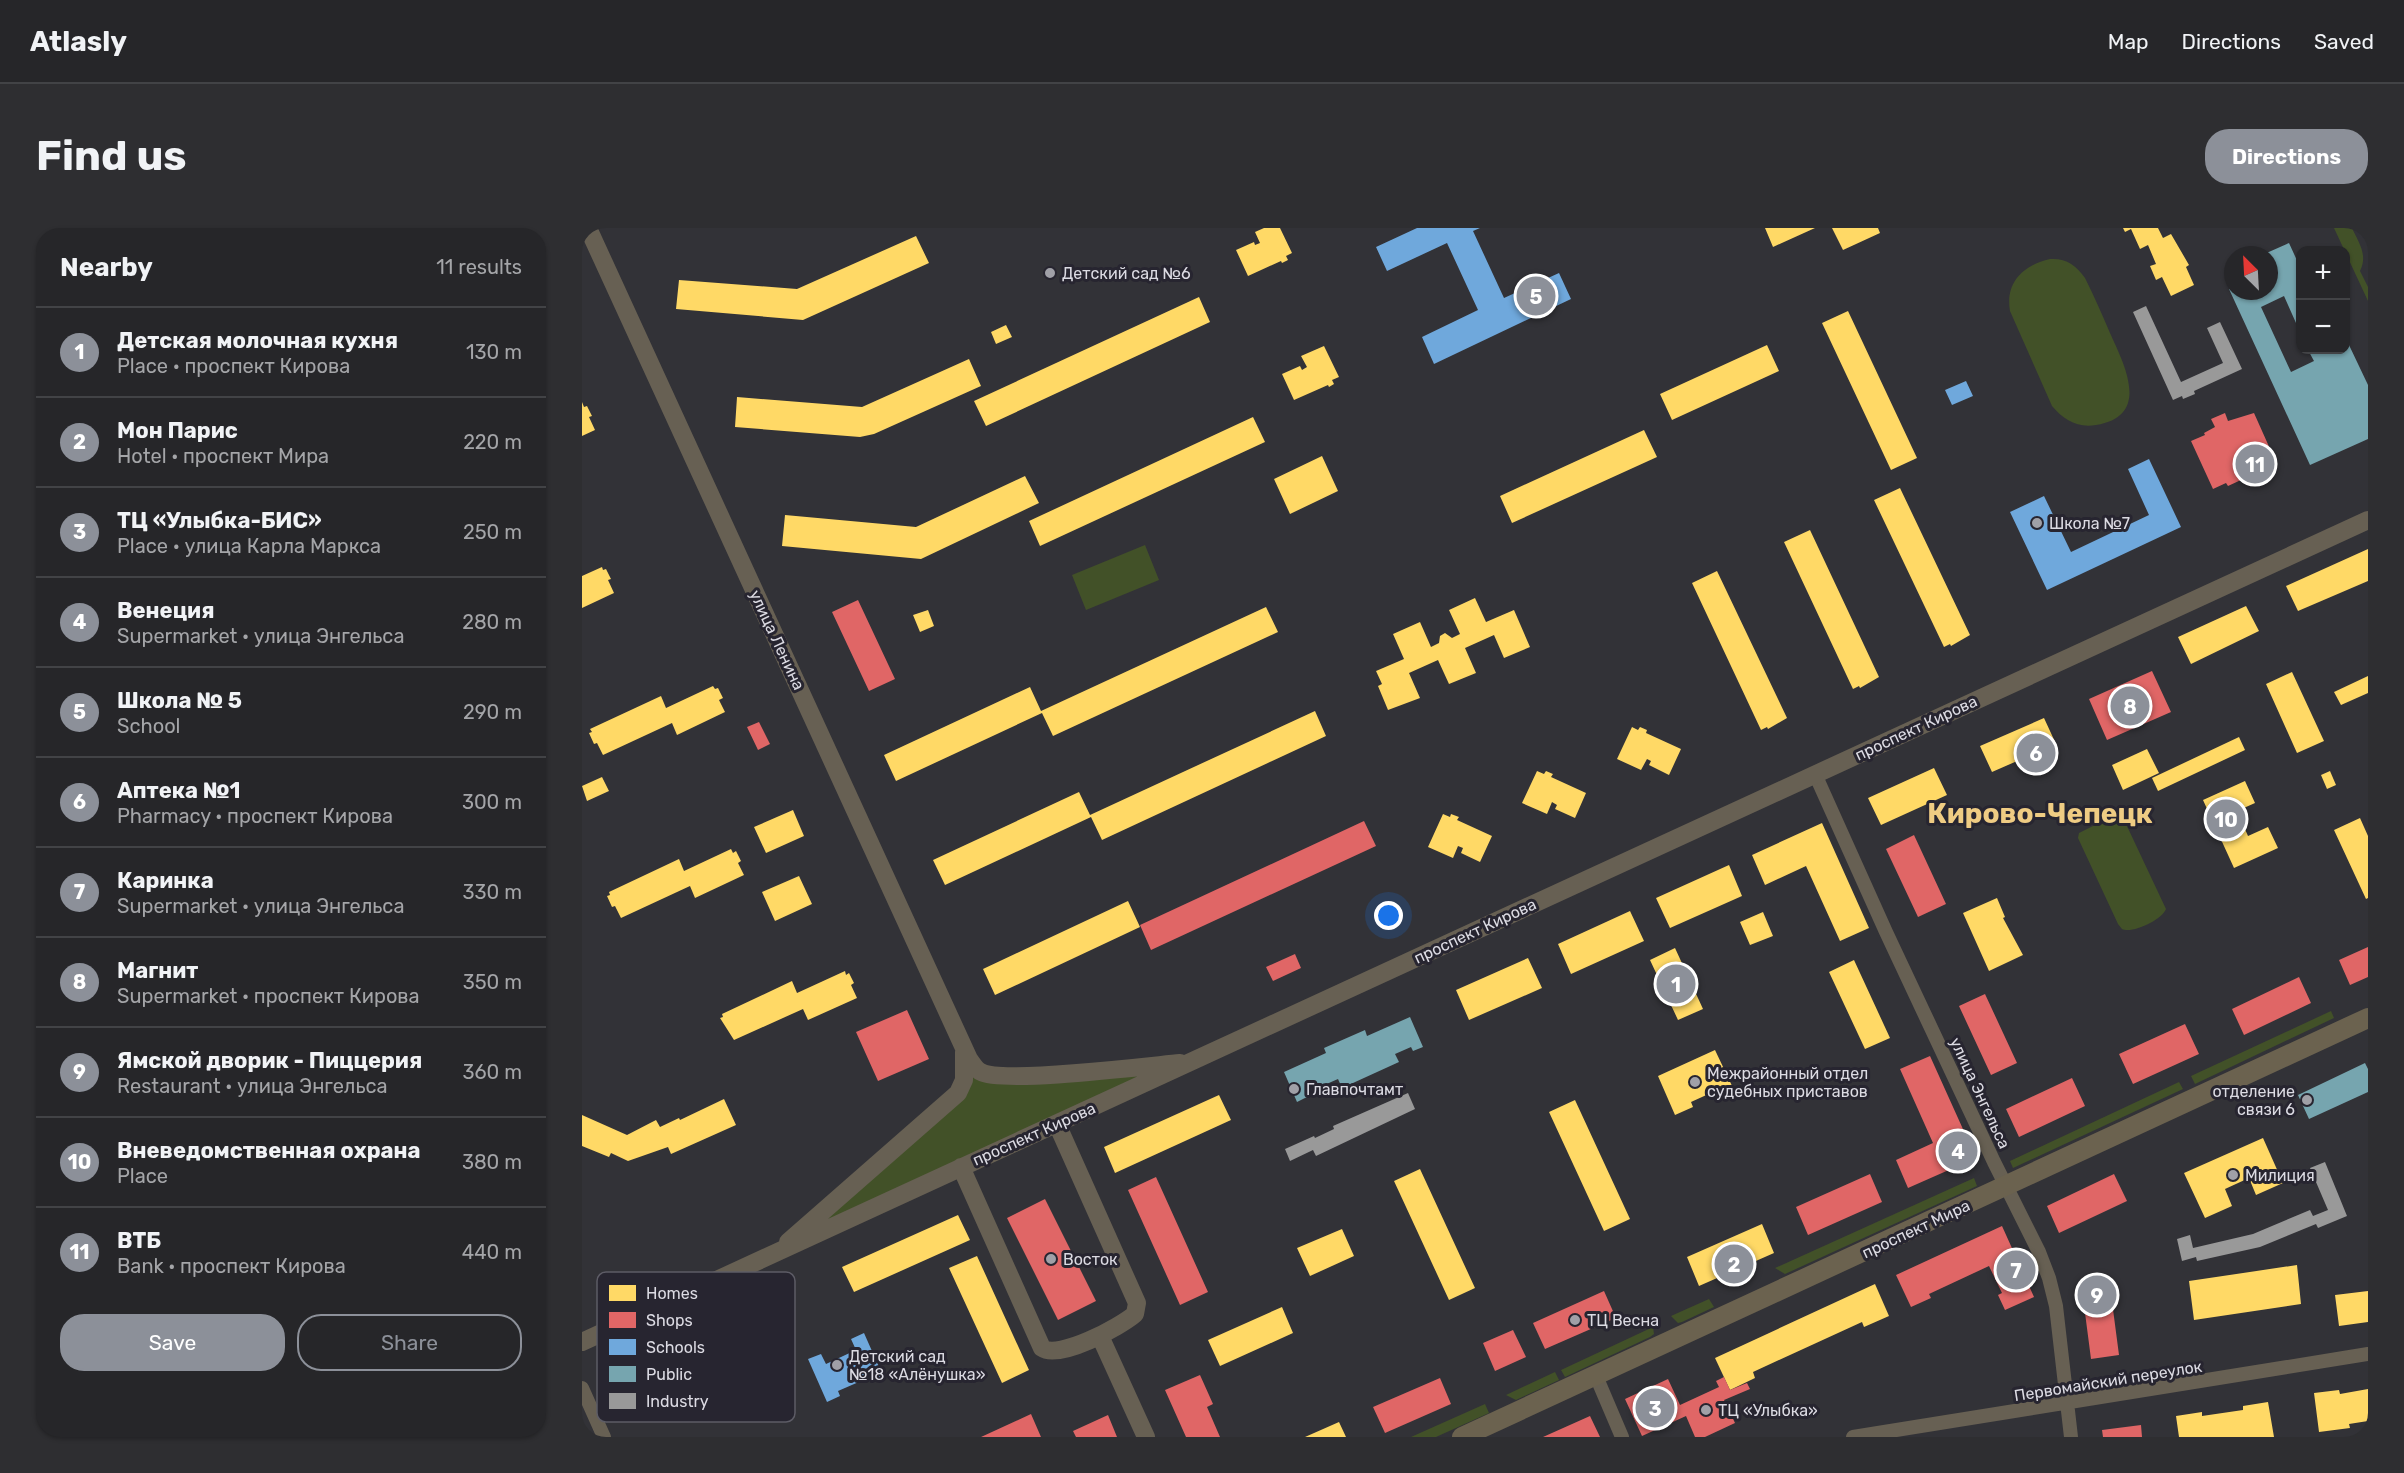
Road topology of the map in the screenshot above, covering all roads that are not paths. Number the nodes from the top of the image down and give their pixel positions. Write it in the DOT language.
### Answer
graph roads {
  1 [pos="588,228"];
  2 [pos="2368,520"];
  3 [pos="1815,774"];
  4 [pos="2368,1018"];
  5 [pos="964,1052"];
  6 [pos="1194,1061"];
  7 [pos="1057,1124"];
  8 [pos="961,1167"];
  9 [pos="2007,1186"];
  10 [pos="781,1251"];
  11 [pos="735,1272"];
  12 [pos="597,1335"];
  13 [pos="1100,1336"];
  14 [pos="582,1342"];
  15 [pos="2368,1354"];
  16 [pos="1596,1376"];
  17 [pos="582,1388"];
  18 [pos="2067,1404"];
  19 [pos="597,1421"];
  20 [pos="597,1422"];
  21 [pos="604,1437"];
  22 [pos="1146,1437"];
  23 [pos="1462,1437"];
  24 [pos="1622,1437"];
  25 [pos="1853,1437"];
  26 [pos="2071,1437"];
  1 -- 5 [label="street, улица Ленина"];
  2 -- 3 [label="street, проспект Кирова"];
  3 -- 6 [label="street, проспект Кирова"];
  3 -- 9 [label="street, улица Энгельса"];
  4 -- 9 [label="main road, проспект Мира"];
  5 -- 6 [label="street"];
  5 -- 10 [label="street"];
  6 -- 7 [label="street, проспект Кирова"];
  7 -- 8 [label="street, проспект Кирова"];
  7 -- 13 [label="street"];
  8 -- 10 [label="street, проспект Кирова"];
  8 -- 13 [label="street"];
  9 -- 16 [label="main road, проспект Мира"];
  9 -- 18 [label="street, улица Энгельса"];
  10 -- 11 [label="street, проспект Кирова"];
  12 -- 14 [label="street, проспект Кирова"];
  13 -- 22 [label="street"];
  15 -- 18 [label="street, Первомайский переулок"];
  16 -- 23 [label="main road, проспект Мира"];
  16 -- 24 [label="street"];
  17 -- 19 [label="street"];
  18 -- 25 [label="street, Первомайский переулок"];
  18 -- 26 [label="street, улица Энгельса"];
  20 -- 21 [label="street"];
}
